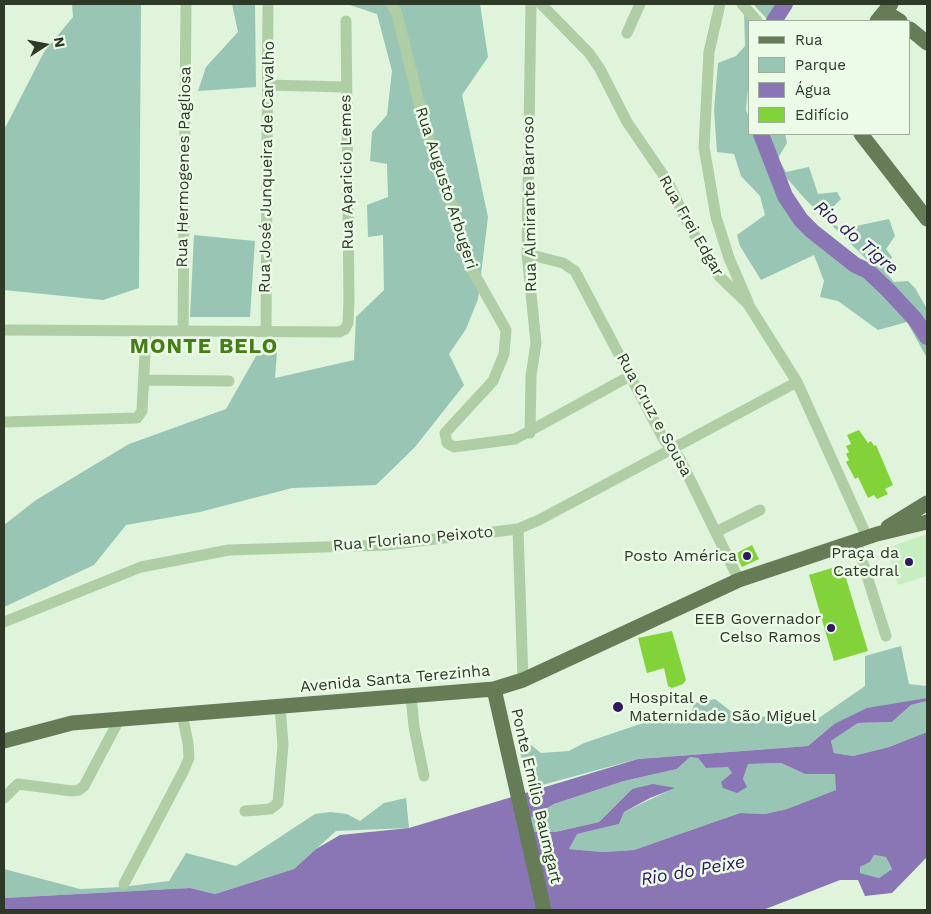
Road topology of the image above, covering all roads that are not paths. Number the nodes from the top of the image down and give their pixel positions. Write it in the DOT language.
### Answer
graph roads {
  1 [pos="186,4"];
  2 [pos="268,4"];
  3 [pos="392,4"];
  4 [pos="531,4"];
  5 [pos="541,4"];
  6 [pos="640,4"];
  7 [pos="720,4"];
  8 [pos="742,4"];
  9 [pos="890,4"];
  10 [pos="878,19"];
  11 [pos="756,20"];
  12 [pos="898,20"];
  13 [pos="346,22"];
  14 [pos="911,30"];
  15 [pos="627,33"];
  16 [pos="927,43"];
  17 [pos="268,85"];
  18 [pos="345,88"];
  19 [pos="862,135"];
  20 [pos="927,219"];
  21 [pos="527,254"];
  22 [pos="748,304"];
  23 [pos="4,330"];
  24 [pos="183,330"];
  25 [pos="266,331"];
  26 [pos="146,332"];
  27 [pos="630,376"];
  28 [pos="144,380"];
  29 [pos="228,381"];
  30 [pos="798,382"];
  31 [pos="4,422"];
  32 [pos="530,433"];
  33 [pos="672,451"];
  34 [pos="927,503"];
  35 [pos="760,510"];
  36 [pos="927,522"];
  37 [pos="518,528"];
  38 [pos="716,532"];
  39 [pos="882,532"];
  40 [pos="861,539"];
  41 [pos="739,580"];
  42 [pos="4,622"];
  43 [pos="886,636"];
  44 [pos="522,680"];
  45 [pos="494,689"];
  46 [pos="411,696"];
  47 [pos="280,706"];
  48 [pos="182,714"];
  49 [pos="119,720"];
  50 [pos="4,741"];
  51 [pos="424,776"];
  52 [pos="4,798"];
  53 [pos="246,811"];
  54 [pos="124,884"];
  55 [pos="544,910"];
  1 -- 24 [label="street, Rua Hermogenes Pagliosa"];
  2 -- 17 [label="street, Rua José Junqueira de Carvalho"];
  3 -- 32 [label="street, Rua Augusto Arbugeri"];
  4 -- 21 [label="street, Rua Almirante Barroso"];
  5 -- 22 [label="street, Rua Frei Edgar"];
  6 -- 15 [label="street"];
  7 -- 22 [label="street"];
  8 -- 11 [label="street"];
  9 -- 10 [label="main road"];
  10 -- 12 [label="main road"];
  13 -- 18 [label="street, Rua Aparicio Lemes"];
  14 -- 16 [label="main road"];
  17 -- 18 [label="street"];
  17 -- 25 [label="street, Rua José Junqueira de Carvalho"];
  18 -- 25 [label="street, Rua Aparicio Lemes"];
  19 -- 20 [label="main road"];
  21 -- 27 [label="street, Rua Cruz e Sousa"];
  21 -- 32 [label="street, Rua Almirante Barroso"];
  22 -- 30 [label="street, Rua Frei Edgar"];
  23 -- 26 [label="street"];
  24 -- 25 [label="street"];
  24 -- 26 [label="street"];
  26 -- 28 [label="street"];
  27 -- 32 [label="street, Rua Augusto Arbugeri"];
  27 -- 33 [label="street, Rua Cruz e Sousa"];
  28 -- 29 [label="street"];
  28 -- 31 [label="street"];
  30 -- 33 [label="street, Rua Floriano Peixoto"];
  30 -- 40 [label="street, Rua Frei Edgar"];
  33 -- 37 [label="street, Rua Floriano Peixoto"];
  33 -- 38 [label="street, Rua Cruz e Sousa"];
  34 -- 39 [label="main road, Avenida Santa Terezinha"];
  35 -- 38 [label="street"];
  36 -- 39 [label="main road, Avenida Santa Terezinha"];
  37 -- 42 [label="street, Rua Floriano Peixoto"];
  37 -- 44 [label="street"];
  38 -- 41 [label="street, Rua Cruz e Sousa"];
  39 -- 40 [label="main road, Avenida Santa Terezinha"];
  40 -- 41 [label="main road, Avenida Santa Terezinha"];
  40 -- 43 [label="street, Rua Frei Edgar"];
  41 -- 44 [label="main road, Avenida Santa Terezinha"];
  44 -- 45 [label="main road, Avenida Santa Terezinha"];
  45 -- 46 [label="main road, Avenida Santa Terezinha"];
  45 -- 55 [label="main road, Ponte Emílio Baumgart"];
  46 -- 47 [label="main road, Avenida Santa Terezinha"];
  46 -- 51 [label="street"];
  47 -- 48 [label="main road, Avenida Santa Terezinha"];
  47 -- 53 [label="street"];
  48 -- 49 [label="main road, Avenida Santa Terezinha"];
  48 -- 54 [label="street"];
  49 -- 50 [label="main road, Avenida Santa Terezinha"];
  49 -- 52 [label="street"];
}
